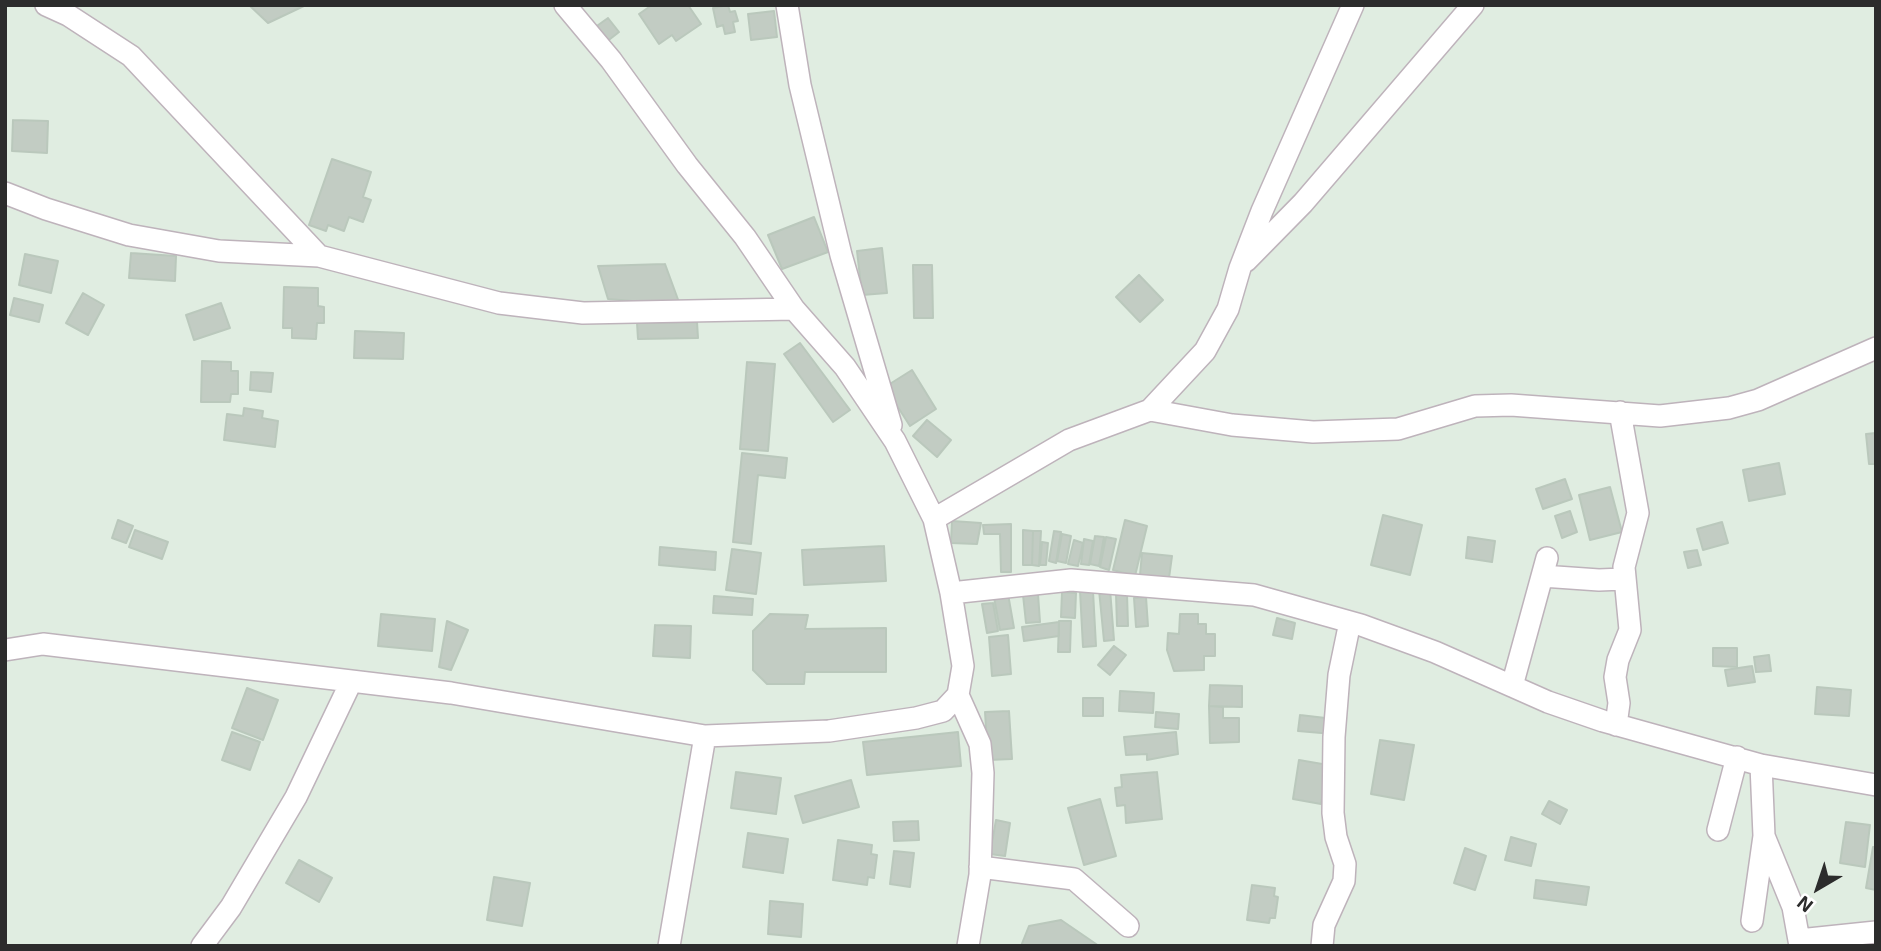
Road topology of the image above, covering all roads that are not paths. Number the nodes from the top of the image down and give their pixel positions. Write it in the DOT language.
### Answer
graph roads {
  1 [pos="46,5"];
  2 [pos="565,5"];
  3 [pos="787,5"];
  4 [pos="1353,5"];
  5 [pos="1474,5"];
  6 [pos="5,192"];
  7 [pos="319,256"];
  8 [pos="1240,268"];
  9 [pos="794,309"];
  10 [pos="1876,348"];
  11 [pos="1150,410"];
  12 [pos="1620,412"];
  13 [pos="895,441"];
  14 [pos="934,519"];
  15 [pos="1623,579"];
  16 [pos="951,593"];
  17 [pos="1350,622"];
  18 [pos="5,649"];
  19 [pos="351,682"];
  20 [pos="1512,686"];
  21 [pos="958,695"];
  22 [pos="1616,725"];
  23 [pos="705,736"];
  24 [pos="1737,757"];
  25 [pos="1761,765"];
  26 [pos="1876,785"];
  27 [pos="1718,830"];
  28 [pos="1765,835"];
  29 [pos="980,867"];
  30 [pos="1752,921"];
  31 [pos="1128,926"];
  32 [pos="1876,932"];
  33 [pos="1799,943"];
  34 [pos="202,946"];
  35 [pos="669,946"];
  36 [pos="968,946"];
  37 [pos="1322,946"];
  1 -- 7 [label="street"];
  2 -- 9 [label="street"];
  3 -- 13 [label="street"];
  4 -- 8 [label="street"];
  5 -- 8 [label="street"];
  6 -- 7 [label="street"];
  7 -- 9 [label="street"];
  8 -- 11 [label="street"];
  9 -- 13 [label="street"];
  10 -- 12 [label="street"];
  11 -- 12 [label="street"];
  11 -- 14 [label="street"];
  12 -- 15 [label="street"];
  13 -- 14 [label="street"];
  14 -- 16 [label="street"];
  15 -- 20 [label="street"];
  15 -- 22 [label="street"];
  16 -- 17 [label="street"];
  16 -- 21 [label="street"];
  17 -- 20 [label="street"];
  17 -- 37 [label="street"];
  18 -- 19 [label="street"];
  19 -- 23 [label="street"];
  19 -- 34 [label="street"];
  20 -- 22 [label="street"];
  21 -- 23 [label="street"];
  21 -- 29 [label="street"];
  22 -- 24 [label="street"];
  23 -- 35 [label="street"];
  24 -- 25 [label="street"];
  24 -- 27 [label="street"];
  25 -- 26 [label="street"];
  25 -- 28 [label="street"];
  28 -- 30 [label="street"];
  28 -- 33 [label="street"];
  29 -- 31 [label="street"];
  29 -- 36 [label="street"];
  32 -- 33 [label="street"];
}
